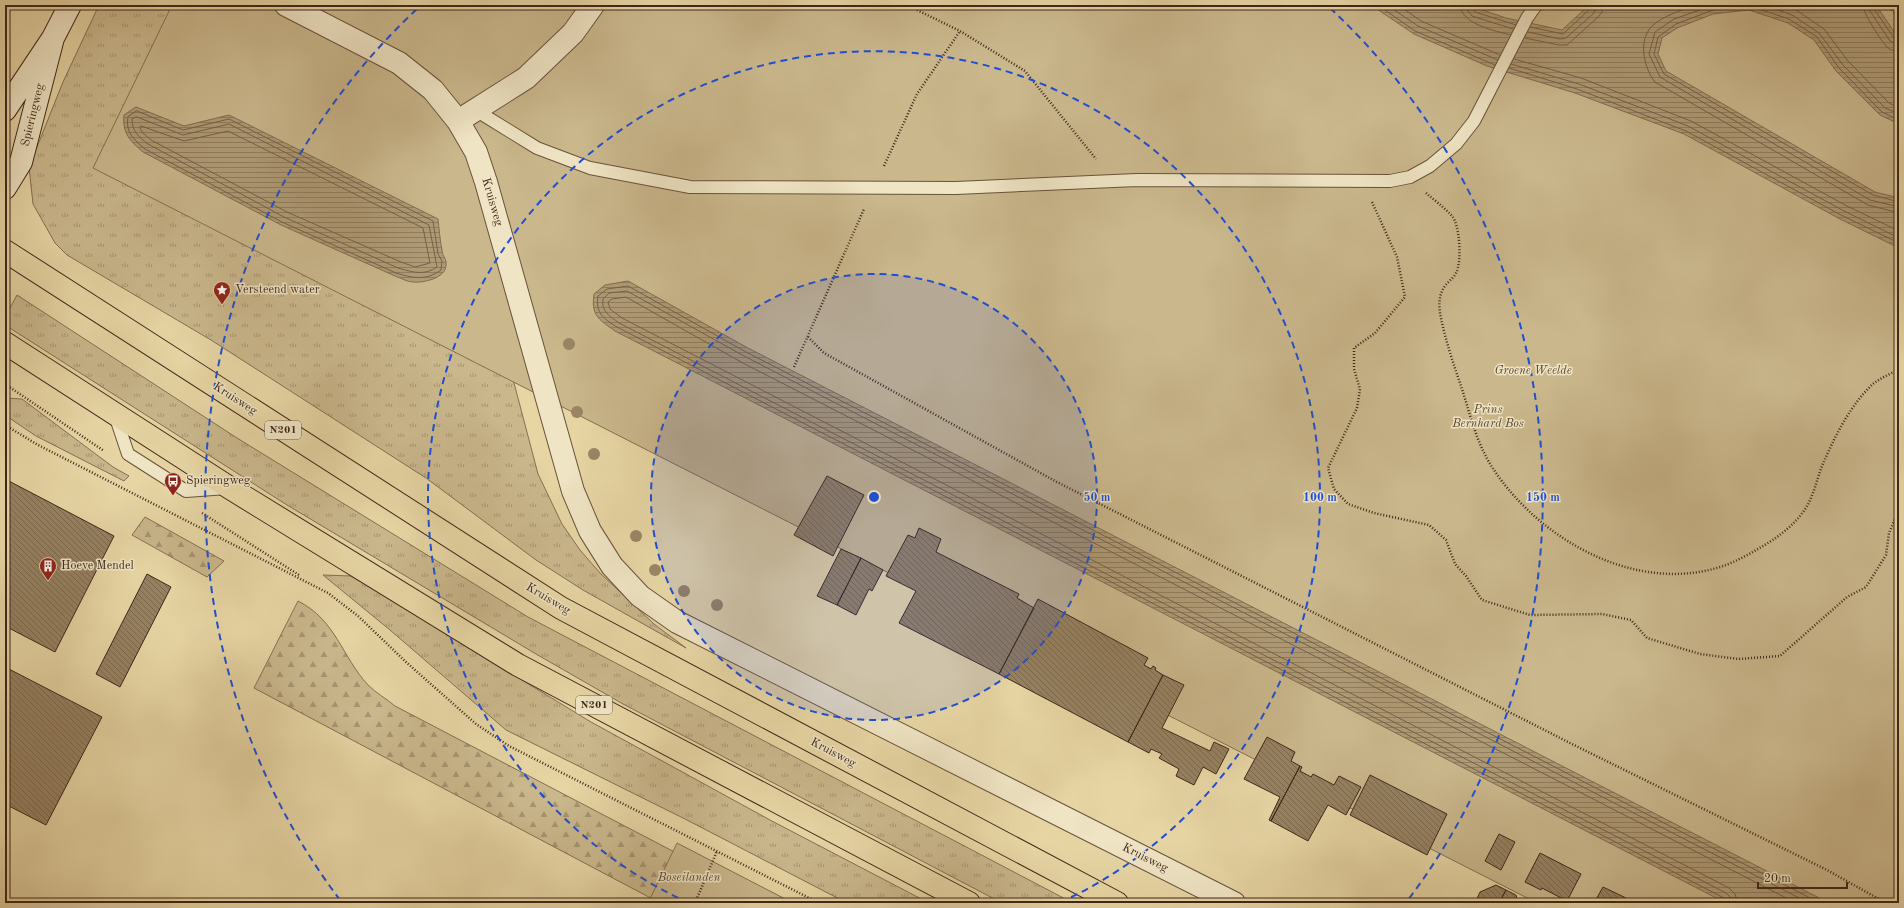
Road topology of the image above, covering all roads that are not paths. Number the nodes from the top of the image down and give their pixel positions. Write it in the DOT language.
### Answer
graph roads {
  1 [pos="70,5"];
  2 [pos="286,5"];
  3 [pos="593,5"];
  4 [pos="1536,5"];
  5 [pos="53,38"];
  6 [pos="5,110"];
  7 [pos="468,116"];
  8 [pos="5,188"];
  9 [pos="5,251"];
  10 [pos="5,343"];
  11 [pos="969,903"];
  12 [pos="1117,903"];
  13 [pos="1234,903"];
  1 -- 5 [label="street, Spieringweg"];
  2 -- 7 [label="street, Kruisweg"];
  3 -- 7 [label="street"];
  4 -- 7 [label="lane"];
  5 -- 6 [label="street, Spieringweg"];
  5 -- 8 [label="street, Spieringweg"];
  7 -- 13 [label="street, Kruisweg"];
  9 -- 12 [label="highway, Kruisweg / N201"];
  10 -- 11 [label="highway, N201"];
}
